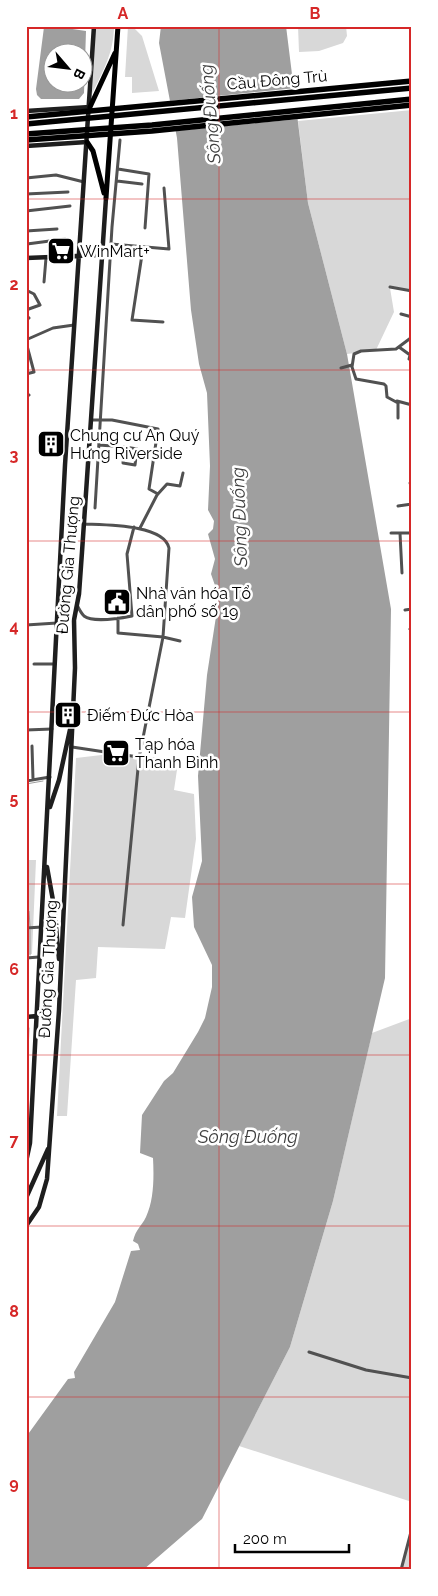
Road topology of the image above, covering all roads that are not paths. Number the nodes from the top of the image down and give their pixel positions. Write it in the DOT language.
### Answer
graph roads {
  1 [pos="94,26"];
  2 [pos="118,26"];
  3 [pos="116,51"];
  4 [pos="412,81"];
  5 [pos="412,88"];
  6 [pos="412,99"];
  7 [pos="412,105"];
  8 [pos="90,107"];
  9 [pos="26,111"];
  10 [pos="26,117"];
  11 [pos="26,124"];
  12 [pos="26,134"];
  13 [pos="26,140"];
  14 [pos="120,140"];
  15 [pos="87,142"];
  16 [pos="26,146"];
  17 [pos="118,169"];
  18 [pos="26,178"];
  19 [pos="117,181"];
  20 [pos="84,182"];
  21 [pos="142,184"];
  22 [pos="164,188"];
  23 [pos="68,192"];
  24 [pos="26,194"];
  25 [pos="106,198"];
  26 [pos="26,206"];
  27 [pos="70,206"];
  28 [pos="26,211"];
  29 [pos="145,228"];
  30 [pos="56,229"];
  31 [pos="26,230"];
  32 [pos="65,239"];
  33 [pos="27,244"];
  34 [pos="111,244"];
  35 [pos="143,248"];
  36 [pos="102,255"];
  37 [pos="78,256"];
  38 [pos="27,258"];
  39 [pos="46,258"];
  40 [pos="44,282"];
  41 [pos="100,286"];
  42 [pos="109,287"];
  43 [pos="390,287"];
  44 [pos="26,290"];
  45 [pos="412,291"];
  46 [pos="26,310"];
  47 [pos="401,314"];
  48 [pos="26,315"];
  49 [pos="412,317"];
  50 [pos="26,320"];
  51 [pos="163,322"];
  52 [pos="74,325"];
  53 [pos="27,333"];
  54 [pos="412,337"];
  55 [pos="27,340"];
  56 [pos="399,346"];
  57 [pos="27,348"];
  58 [pos="409,359"];
  59 [pos="352,364"];
  60 [pos="341,368"];
  61 [pos="26,374"];
  62 [pos="396,401"];
  63 [pos="412,404"];
  64 [pos="398,418"];
  65 [pos="91,420"];
  66 [pos="101,420"];
  67 [pos="99,445"];
  68 [pos="125,448"];
  69 [pos="183,473"];
  70 [pos="158,494"];
  71 [pos="412,504"];
  72 [pos="398,506"];
  73 [pos="95,508"];
  74 [pos="84,524"];
  75 [pos="134,527"];
  76 [pos="140,528"];
  77 [pos="391,533"];
  78 [pos="400,533"];
  79 [pos="412,533"];
  80 [pos="402,573"];
  81 [pos="77,605"];
  82 [pos="412,609"];
  83 [pos="405,610"];
  84 [pos="118,618"];
  85 [pos="58,623"];
  86 [pos="26,626"];
  87 [pos="163,636"];
  88 [pos="180,641"];
  89 [pos="34,664"];
  90 [pos="56,664"];
  91 [pos="73,716"];
  92 [pos="52,729"];
  93 [pos="26,730"];
  94 [pos="32,746"];
  95 [pos="72,747"];
  96 [pos="139,758"];
  97 [pos="178,763"];
  98 [pos="50,777"];
  99 [pos="32,779"];
  100 [pos="26,781"];
  101 [pos="48,813"];
  102 [pos="45,861"];
  103 [pos="123,925"];
  104 [pos="42,927"];
  105 [pos="27,928"];
  106 [pos="40,957"];
  107 [pos="26,958"];
  108 [pos="61,982"];
  109 [pos="37,1016"];
  110 [pos="26,1017"];
  111 [pos="50,1146"];
  112 [pos="26,1162"];
  113 [pos="26,1198"];
  114 [pos="26,1226"];
  115 [pos="309,1352"];
  116 [pos="412,1378"];
  117 [pos="412,1528"];
  118 [pos="401,1570"];
  1 -- 8 [label="street"];
  2 -- 3 [label="main road, Đường Gia Thượng"];
  3 -- 8 [label="main road"];
  3 -- 25 [label="main road, Đường Gia Thượng"];
  4 -- 10 [label="highway, Cầu Đông Trù"];
  5 -- 11 [label="highway, Cầu Đông Trù"];
  6 -- 12 [label="highway, Cầu Đông Trù"];
  7 -- 13 [label="highway"];
  8 -- 9 [label="street"];
  8 -- 15 [label="street"];
  14 -- 17 [label="street, Đường Gia Thượng"];
  15 -- 16 [label="street"];
  15 -- 20 [label="street"];
  15 -- 25 [label="main road"];
  17 -- 19 [label="street, Đường Gia Thượng"];
  17 -- 29 [label="street"];
  18 -- 20 [label="street"];
  19 -- 21 [label="street"];
  19 -- 34 [label="street, Đường Gia Thượng"];
  20 -- 37 [label="street"];
  22 -- 35 [label="street"];
  23 -- 24 [label="street"];
  25 -- 36 [label="street, Đường Gia Thượng"];
  26 -- 28 [label="street"];
  27 -- 28 [label="street"];
  28 -- 31 [label="street"];
  30 -- 31 [label="street"];
  31 -- 33 [label="street"];
  32 -- 33 [label="street"];
  33 -- 38 [label="street"];
  34 -- 35 [label="street"];
  34 -- 42 [label="street, Đường Gia Thượng"];
  35 -- 51 [label="street"];
  36 -- 37 [label="street"];
  36 -- 41 [label="street, Đường Gia Thượng"];
  37 -- 39 [label="street"];
  37 -- 52 [label="street"];
  38 -- 39 [label="street"];
  39 -- 40 [label="street"];
  41 -- 42 [label="street"];
  41 -- 65 [label="street, Đường Gia Thượng"];
  42 -- 66 [label="street, Đường Gia Thượng"];
  43 -- 45 [label="street"];
  44 -- 46 [label="street"];
  47 -- 49 [label="street"];
  48 -- 50 [label="street"];
  52 -- 55 [label="street"];
  52 -- 85 [label="street"];
  53 -- 55 [label="street"];
  54 -- 56 [label="street"];
  55 -- 57 [label="street"];
  56 -- 58 [label="street"];
  56 -- 59 [label="street"];
  57 -- 61 [label="street"];
  59 -- 60 [label="street"];
  59 -- 62 [label="street"];
  62 -- 63 [label="street"];
  62 -- 64 [label="street"];
  65 -- 66 [label="street"];
  65 -- 74 [label="street, Đường Gia Thượng"];
  66 -- 67 [label="street, Đường Gia Thượng"];
  66 -- 70 [label="street"];
  67 -- 68 [label="street"];
  67 -- 73 [label="street, Đường Gia Thượng"];
  68 -- 68 [label="street"];
  69 -- 70 [label="street"];
  70 -- 76 [label="street"];
  71 -- 72 [label="street"];
  74 -- 75 [label="street"];
  74 -- 81 [label="street, Đường Gia Thượng"];
  75 -- 76 [label="street"];
  75 -- 84 [label="street"];
  76 -- 87 [label="street"];
  77 -- 78 [label="street"];
  78 -- 79 [label="street"];
  78 -- 80 [label="street"];
  81 -- 84 [label="street"];
  81 -- 91 [label="street, Đường Gia Thượng"];
  82 -- 83 [label="street"];
  84 -- 87 [label="street"];
  85 -- 86 [label="street"];
  85 -- 90 [label="street"];
  87 -- 88 [label="street"];
  87 -- 96 [label="street"];
  89 -- 90 [label="street"];
  90 -- 92 [label="street"];
  91 -- 95 [label="street, Đường Gia Thượng"];
  91 -- 101 [label="street"];
  92 -- 93 [label="street"];
  92 -- 98 [label="street"];
  94 -- 99 [label="street"];
  95 -- 96 [label="street"];
  95 -- 108 [label="street, Đường Gia Thượng"];
  96 -- 97 [label="street"];
  96 -- 103 [label="street"];
  98 -- 99 [label="street"];
  98 -- 101 [label="street"];
  99 -- 100 [label="street"];
  101 -- 102 [label="street"];
  102 -- 104 [label="street"];
  102 -- 108 [label="street"];
  104 -- 105 [label="street"];
  104 -- 106 [label="street"];
  106 -- 107 [label="street"];
  106 -- 109 [label="street"];
  108 -- 111 [label="street, Đường Gia Thượng"];
  109 -- 110 [label="street"];
  109 -- 112 [label="street"];
  111 -- 113 [label="street"];
  111 -- 114 [label="street, Đường Gia Thượng"];
  115 -- 116 [label="street"];
  117 -- 118 [label="street"];
}
